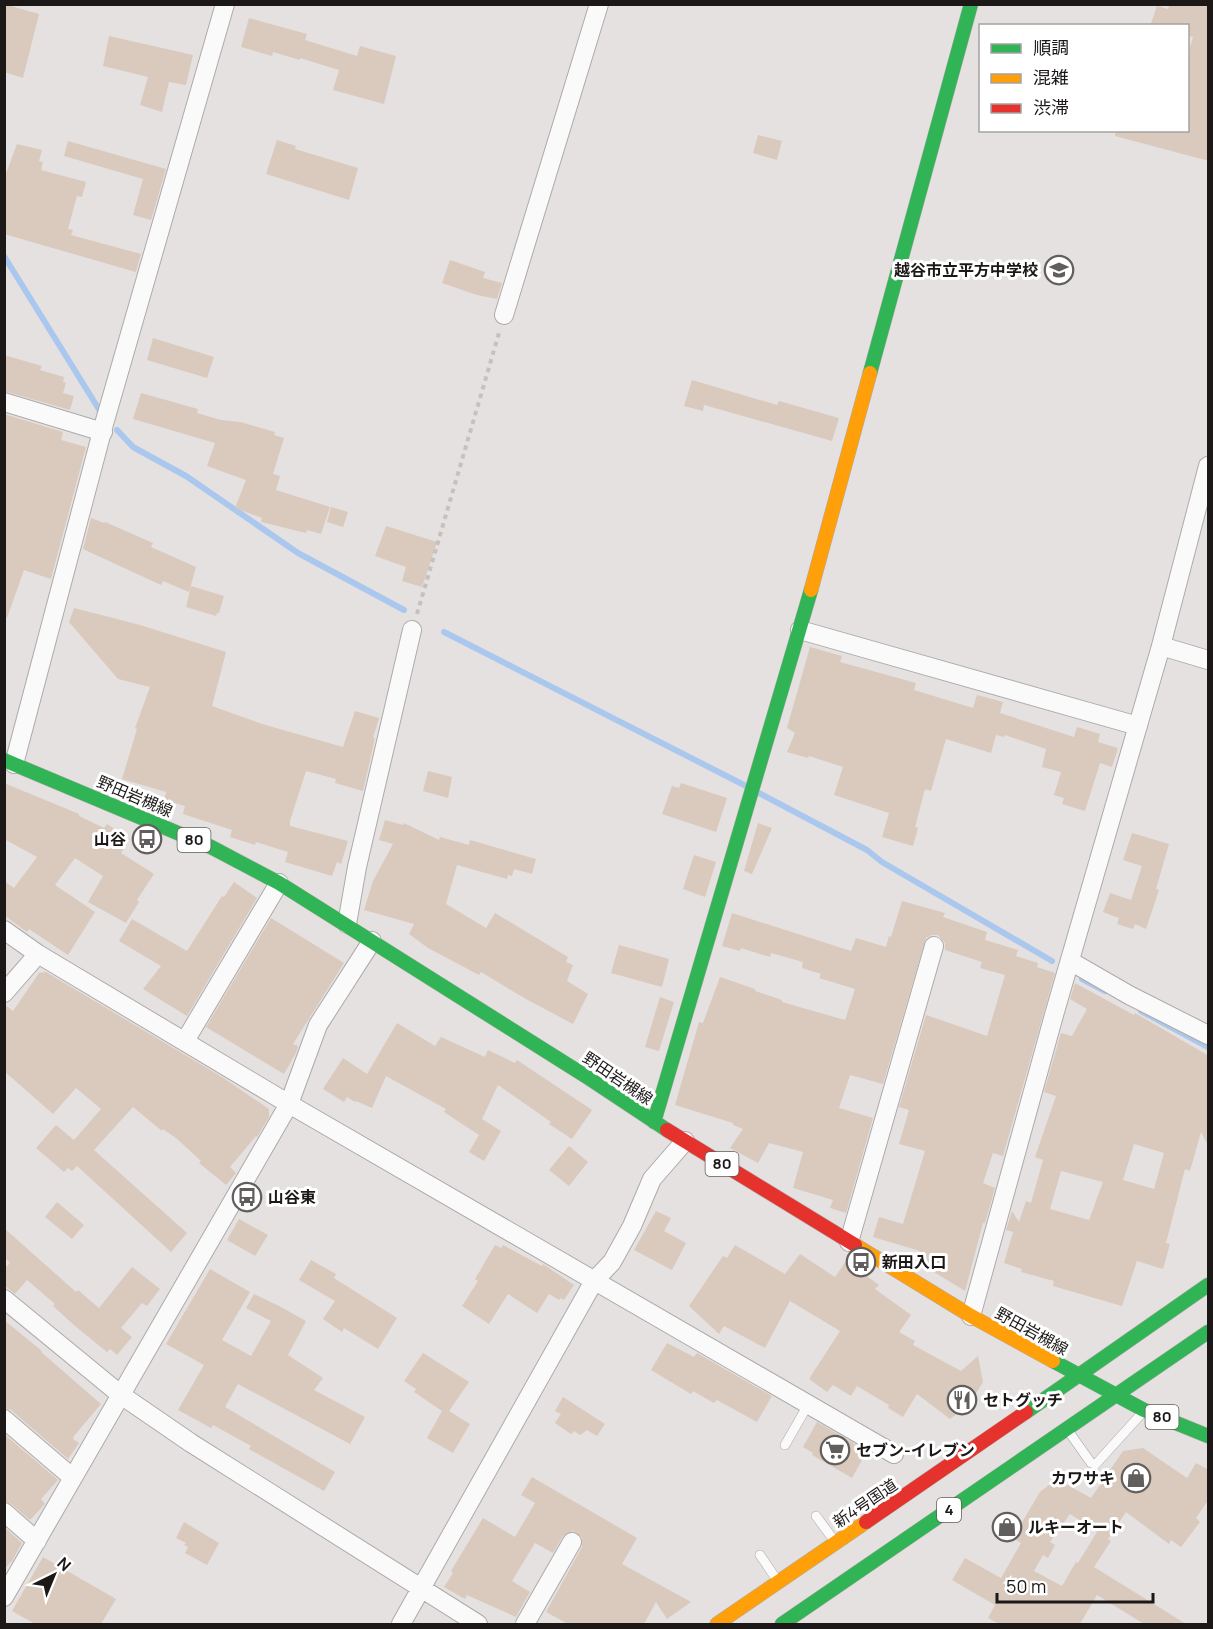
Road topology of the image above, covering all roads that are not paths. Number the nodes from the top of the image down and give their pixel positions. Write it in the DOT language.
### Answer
graph roads {
  1 [pos="225,4"];
  2 [pos="599,4"];
  3 [pos="971,4"];
  4 [pos="504,315"];
  5 [pos="4,402"];
  6 [pos="103,432"];
  7 [pos="1209,466"];
  8 [pos="412,630"];
  9 [pos="800,630"];
  10 [pos="1161,646"];
  11 [pos="1209,660"];
  12 [pos="1138,726"];
  13 [pos="9,762"];
  14 [pos="279,883"];
  15 [pos="347,924"];
  16 [pos="4,930"];
  17 [pos="372,941"];
  18 [pos="934,946"];
  19 [pos="38,954"];
  20 [pos="1070,961"];
  21 [pos="4,993"];
  22 [pos="1209,1035"];
  23 [pos="185,1041"];
  24 [pos="289,1104"];
  25 [pos="654,1122"];
  26 [pos="685,1141"];
  27 [pos="849,1242"];
  28 [pos="594,1281"];
  29 [pos="1209,1285"];
  30 [pos="4,1299"];
  31 [pos="971,1316"];
  32 [pos="1209,1332"];
  33 [pos="1079,1376"];
  34 [pos="121,1395"];
  35 [pos="1117,1395"];
  36 [pos="808,1405"];
  37 [pos="1144,1410"];
  38 [pos="4,1419"];
  39 [pos="1067,1430"];
  40 [pos="1209,1436"];
  41 [pos="785,1445"];
  42 [pos="894,1454"];
  43 [pos="73,1478"];
  44 [pos="4,1512"];
  45 [pos="816,1516"];
  46 [pos="37,1540"];
  47 [pos="572,1542"];
  48 [pos="835,1543"];
  49 [pos="760,1555"];
  50 [pos="778,1582"];
  51 [pos="422,1589"];
  52 [pos="4,1597"];
  53 [pos="401,1624"];
  54 [pos="478,1624"];
  55 [pos="525,1624"];
  56 [pos="717,1624"];
  57 [pos="782,1624"];
  1 -- 6 [label="street"];
  2 -- 4 [label="street"];
  3 -- 9 [label="main road"];
  5 -- 6 [label="street"];
  6 -- 13 [label="street"];
  7 -- 10 [label="street"];
  8 -- 15 [label="street"];
  9 -- 12 [label="street"];
  9 -- 25 [label="main road"];
  10 -- 11 [label="street"];
  10 -- 12 [label="street"];
  12 -- 20 [label="street"];
  13 -- 14 [label="main road, 野田岩槻線 / 80"];
  14 -- 15 [label="main road, 野田岩槻線 / 80"];
  14 -- 23 [label="street"];
  15 -- 17 [label="main road, 野田岩槻線 / 80"];
  16 -- 19 [label="street"];
  17 -- 24 [label="street"];
  17 -- 25 [label="main road, 野田岩槻線 / 80"];
  18 -- 27 [label="street"];
  19 -- 21 [label="street"];
  19 -- 23 [label="street"];
  20 -- 22 [label="street"];
  20 -- 31 [label="street"];
  23 -- 24 [label="street"];
  24 -- 28 [label="street"];
  24 -- 34 [label="street"];
  25 -- 26 [label="main road, 野田岩槻線 / 80"];
  26 -- 27 [label="main road, 野田岩槻線 / 80"];
  26 -- 28 [label="street"];
  27 -- 31 [label="main road, 野田岩槻線 / 80"];
  28 -- 36 [label="street"];
  28 -- 51 [label="street"];
  29 -- 33 [label="main road, 新4号国道 / 4"];
  30 -- 34 [label="street"];
  31 -- 33 [label="main road, 野田岩槻線 / 80"];
  32 -- 35 [label="main road, 4"];
  33 -- 35 [label="main road, 野田岩槻線 / 80"];
  33 -- 48 [label="main road, 新4号国道 / 4"];
  34 -- 43 [label="street"];
  34 -- 51 [label="street"];
  35 -- 37 [label="main road, 野田岩槻線 / 80"];
  35 -- 39 [label="main road, 4"];
  36 -- 41 [label="lane"];
  36 -- 42 [label="street"];
  37 -- 39 [label="lane"];
  37 -- 40 [label="main road, 野田岩槻線 / 80"];
  38 -- 43 [label="street"];
  39 -- 57 [label="main road, 4"];
  43 -- 46 [label="street"];
  44 -- 46 [label="street"];
  45 -- 48 [label="lane"];
  46 -- 52 [label="street"];
  47 -- 55 [label="street"];
  48 -- 50 [label="main road, 新4号国道 / 4"];
  49 -- 50 [label="lane"];
  50 -- 56 [label="main road, 新4号国道 / 4"];
  51 -- 53 [label="street"];
  51 -- 54 [label="street"];
}
